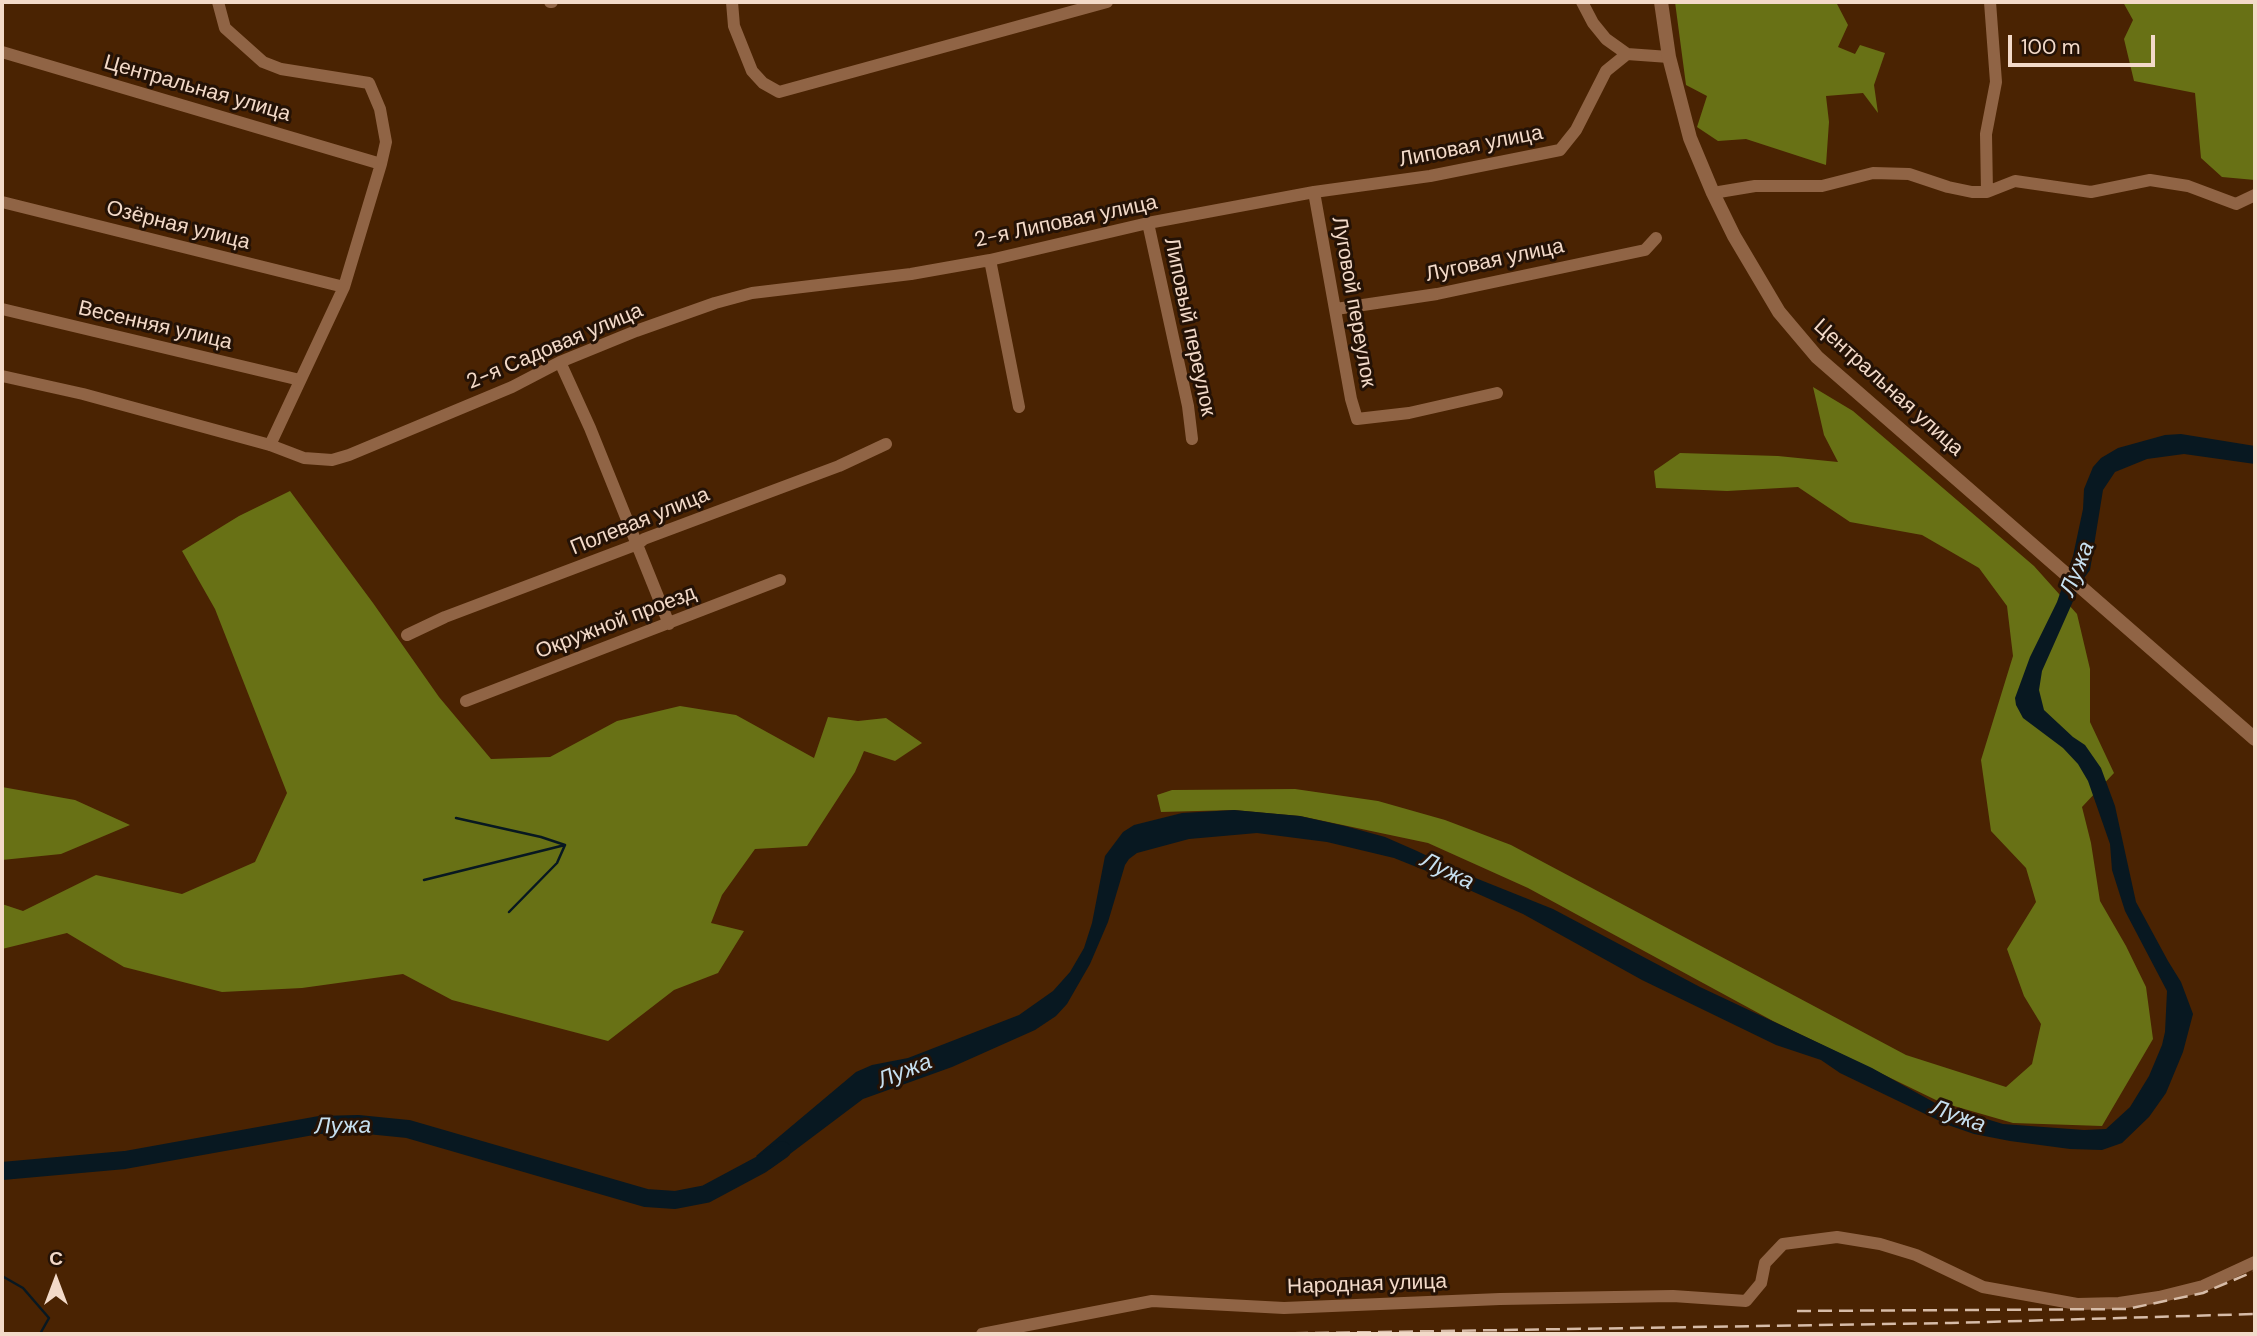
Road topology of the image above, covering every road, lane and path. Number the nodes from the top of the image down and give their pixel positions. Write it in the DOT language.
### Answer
graph roads {
  1 [pos="218,2"];
  2 [pos="732,2"];
  3 [pos="1107,2"];
  4 [pos="1582,2"];
  5 [pos="1661,2"];
  6 [pos="1990,2"];
  7 [pos="2,52"];
  8 [pos="1627,54"];
  9 [pos="1670,57"];
  10 [pos="381,164"];
  11 [pos="1314,192"];
  12 [pos="1713,192"];
  13 [pos="1987,192"];
  14 [pos="2255,195"];
  15 [pos="2,202"];
  16 [pos="1148,223"];
  17 [pos="1656,238"];
  18 [pos="990,260"];
  19 [pos="827,284"];
  20 [pos="344,287"];
  21 [pos="2,309"];
  22 [pos="1336,309"];
  23 [pos="560,362"];
  24 [pos="2,376"];
  25 [pos="300,380"];
  26 [pos="1497,393"];
  27 [pos="1019,407"];
  28 [pos="1192,439"];
  29 [pos="270,444"];
  30 [pos="886,444"];
  31 [pos="638,544"];
  32 [pos="780,580"];
  33 [pos="669,624"];
  34 [pos="407,635"];
  35 [pos="466,701"];
  36 [pos="2255,739"];
  37 [pos="2255,1262"];
  38 [pos="982,1334"];
  1 -- 10 [label="street"];
  2 -- 3 [label="street"];
  4 -- 8 [label="street"];
  5 -- 9 [label="street, Центральная улица"];
  6 -- 13 [label="street"];
  7 -- 10 [label="street, Центральная улица"];
  8 -- 9 [label="street"];
  8 -- 11 [label="street, Липовая улица"];
  9 -- 12 [label="street, Центральная улица"];
  10 -- 20 [label="street"];
  11 -- 16 [label="street, 2-я Липовая улица"];
  11 -- 22 [label="street, Луговой переулок"];
  12 -- 13 [label="street"];
  12 -- 36 [label="street, Центральная улица"];
  13 -- 14 [label="street"];
  15 -- 20 [label="street, Озёрная улица"];
  16 -- 18 [label="street, 2-я Липовая улица"];
  16 -- 28 [label="street, Липовый переулок"];
  17 -- 22 [label="street, Луговая улица"];
  18 -- 19 [label="street, 2-я Липовая улица"];
  18 -- 27 [label="street"];
  19 -- 23 [label="street, 2-я Садовая улица"];
  20 -- 25 [label="street"];
  21 -- 25 [label="street, Весенняя улица"];
  22 -- 26 [label="street, Луговой переулок"];
  23 -- 29 [label="street, 2-я Садовая улица"];
  23 -- 31 [label="street"];
  24 -- 29 [label="street"];
  25 -- 29 [label="street"];
  30 -- 31 [label="street, Полевая улица"];
  31 -- 33 [label="street"];
  31 -- 34 [label="street, Полевая улица"];
  32 -- 33 [label="street, Окружной проезд"];
  33 -- 35 [label="street, Окружной проезд"];
  37 -- 38 [label="street, Народная улица"];
}
